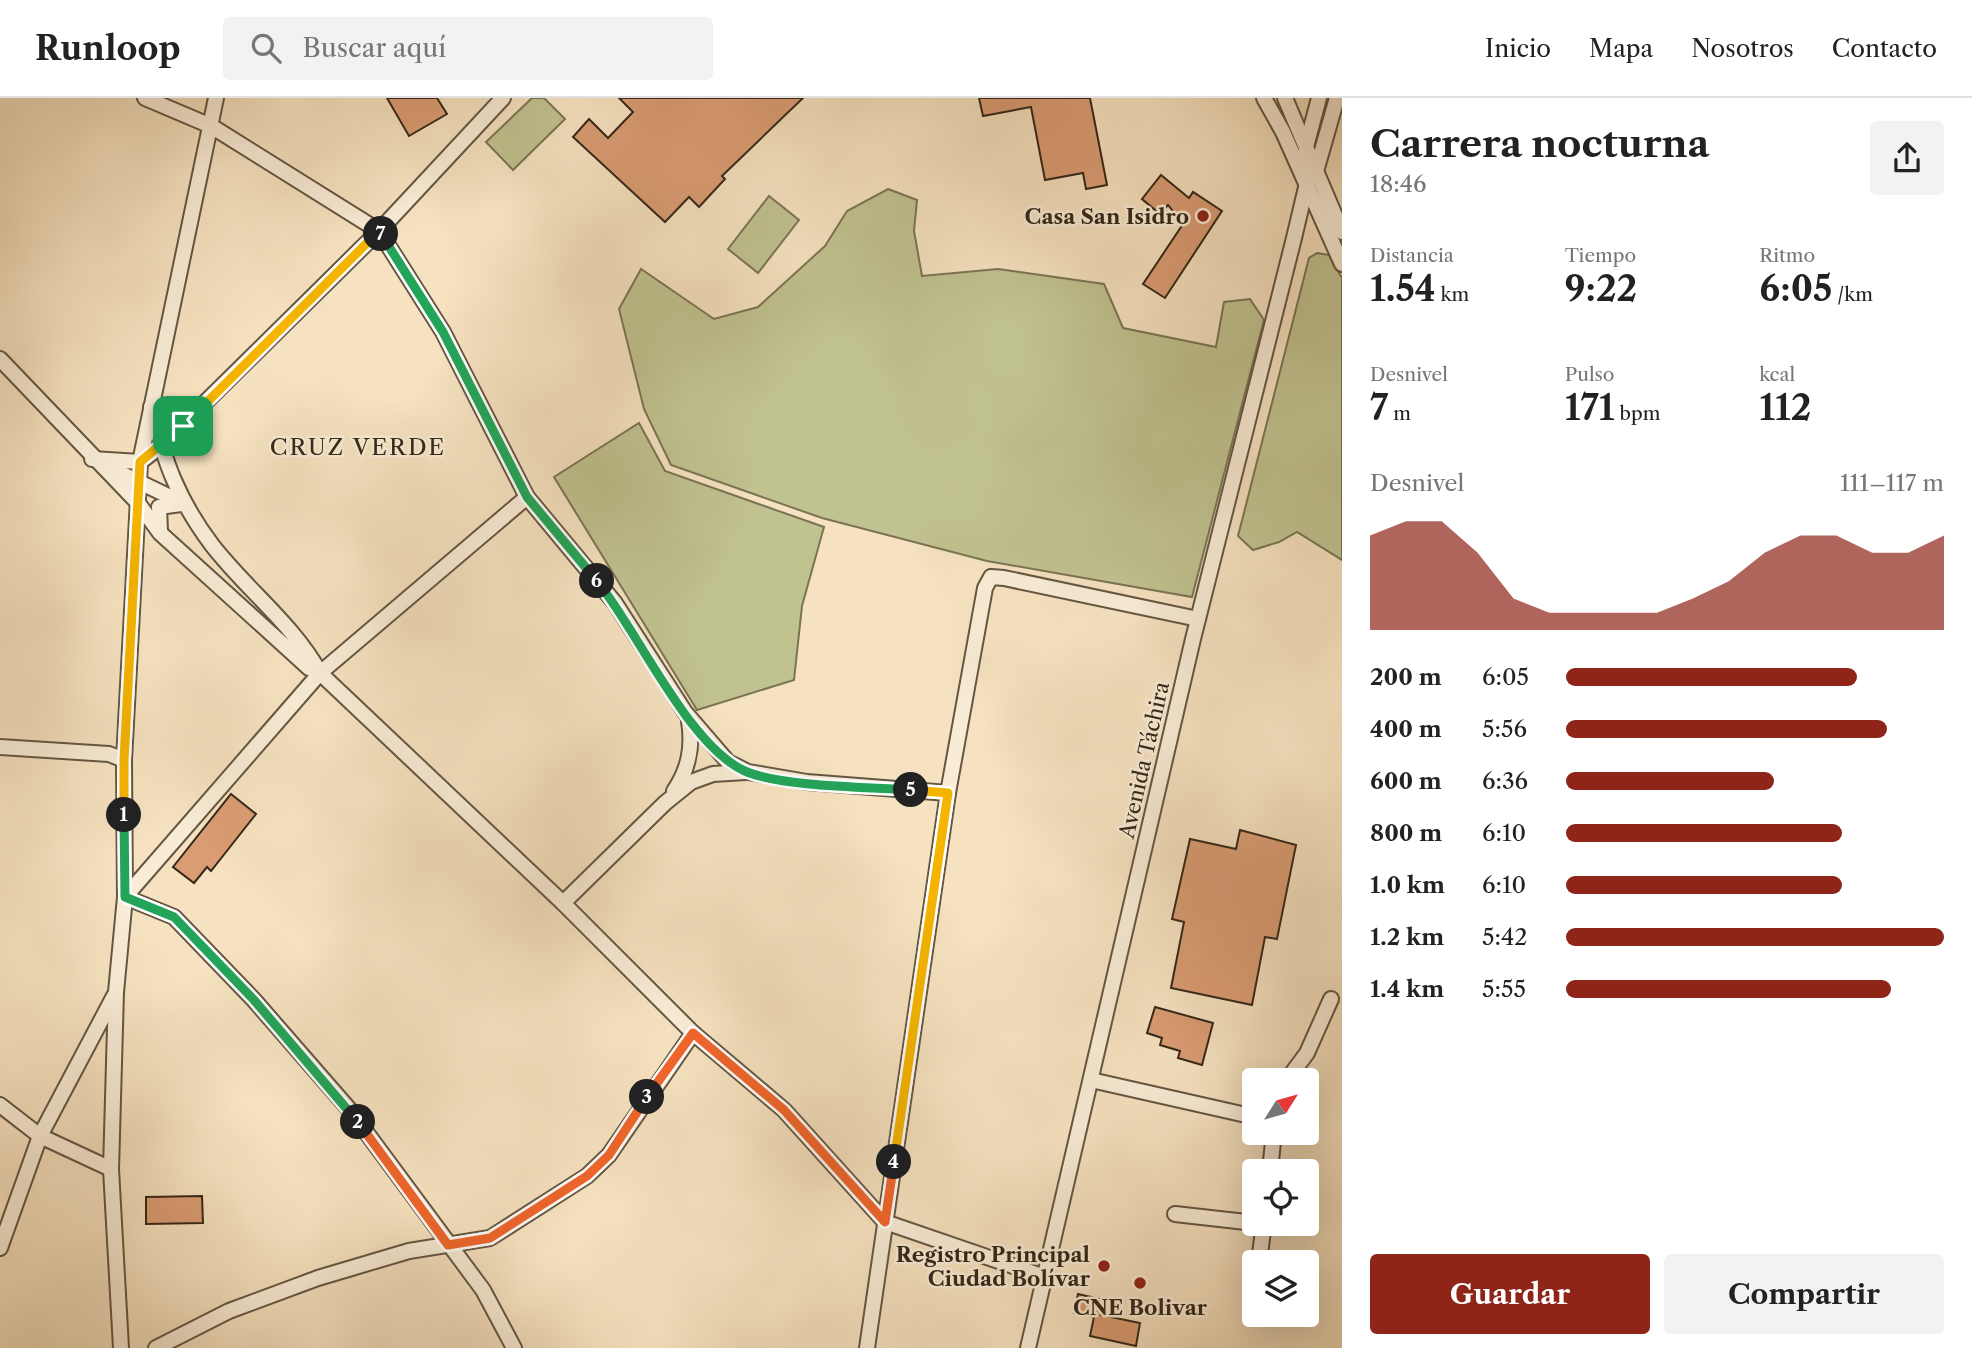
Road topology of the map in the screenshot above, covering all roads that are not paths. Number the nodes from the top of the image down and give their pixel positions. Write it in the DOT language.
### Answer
graph roads {
  1 [pos="145,98"];
  2 [pos="216,98"];
  3 [pos="503,98"];
  4 [pos="1264,98"];
  5 [pos="1285,98"];
  6 [pos="1319,98"];
  7 [pos="1337,98"];
  8 [pos="211,127"];
  9 [pos="1306,146"];
  10 [pos="1312,178"];
  11 [pos="379,231"];
  12 [pos="1342,232"];
  13 [pos="1342,264"];
  14 [pos="0,359"];
  15 [pos="151,407"];
  16 [pos="191,418"];
  17 [pos="161,446"];
  18 [pos="92,459"];
  19 [pos="140,462"];
  20 [pos="139,484"];
  21 [pos="527,497"];
  22 [pos="138,503"];
  23 [pos="186,504"];
  24 [pos="160,533"];
  25 [pos="1198,619"];
  26 [pos="320,673"];
  27 [pos="688,716"];
  28 [pos="0,747"];
  29 [pos="124,760"];
  30 [pos="748,772"];
  31 [pos="948,793"];
  32 [pos="666,803"];
  33 [pos="125,897"];
  34 [pos="563,903"];
  35 [pos="116,992"];
  36 [pos="1331,999"];
  37 [pos="693,1033"];
  38 [pos="1296,1068"];
  39 [pos="1091,1080"];
  40 [pos="0,1105"];
  41 [pos="1242,1114"];
  42 [pos="40,1136"];
  43 [pos="111,1169"];
  44 [pos="1175,1214"];
  45 [pos="885,1222"];
  46 [pos="1242,1222"];
  47 [pos="448,1245"];
  48 [pos="0,1248"];
  49 [pos="1045,1277"];
  50 [pos="121,1348"];
  51 [pos="156,1348"];
  52 [pos="514,1348"];
  53 [pos="867,1348"];
  54 [pos="1028,1348"];
  1 -- 8 [label="street"];
  2 -- 8 [label="street"];
  3 -- 11 [label="street"];
  4 -- 10 [label="street"];
  5 -- 9 [label="street"];
  6 -- 9 [label="street"];
  7 -- 10 [label="street"];
  8 -- 11 [label="street"];
  8 -- 15 [label="street"];
  9 -- 10 [label="street"];
  10 -- 12 [label="street"];
  10 -- 13 [label="street"];
  10 -- 25 [label="street, Avenida Táchira"];
  11 -- 16 [label="street"];
  11 -- 21 [label="street"];
  14 -- 18 [label="street"];
  15 -- 16 [label="street"];
  15 -- 17 [label="street"];
  15 -- 19 [label="street"];
  16 -- 17 [label="street"];
  17 -- 19 [label="street"];
  17 -- 23 [label="street"];
  18 -- 19 [label="street"];
  18 -- 20 [label="street"];
  18 -- 22 [label="street"];
  19 -- 20 [label="street"];
  20 -- 22 [label="street"];
  20 -- 23 [label="street"];
  21 -- 26 [label="street"];
  21 -- 27 [label="street"];
  22 -- 24 [label="street"];
  22 -- 29 [label="street"];
  23 -- 24 [label="street"];
  23 -- 26 [label="street"];
  24 -- 26 [label="street"];
  25 -- 31 [label="street"];
  25 -- 39 [label="street, Avenida Táchira"];
  26 -- 33 [label="street"];
  26 -- 34 [label="street"];
  27 -- 30 [label="street"];
  27 -- 32 [label="street"];
  28 -- 29 [label="street"];
  29 -- 33 [label="street"];
  30 -- 31 [label="street"];
  30 -- 32 [label="street"];
  31 -- 45 [label="street"];
  32 -- 34 [label="street"];
  33 -- 35 [label="street"];
  33 -- 47 [label="street"];
  34 -- 37 [label="street"];
  35 -- 42 [label="street"];
  35 -- 43 [label="street"];
  36 -- 38 [label="street"];
  37 -- 45 [label="street"];
  37 -- 47 [label="street"];
  39 -- 41 [label="street"];
  39 -- 49 [label="street, Avenida Táchira"];
  40 -- 42 [label="street"];
  42 -- 43 [label="street"];
  42 -- 48 [label="street"];
  43 -- 50 [label="street"];
  44 -- 46 [label="street"];
  45 -- 49 [label="street"];
  45 -- 53 [label="street"];
  47 -- 51 [label="street"];
  47 -- 52 [label="street"];
  49 -- 54 [label="street, Avenida Táchira"];
}
